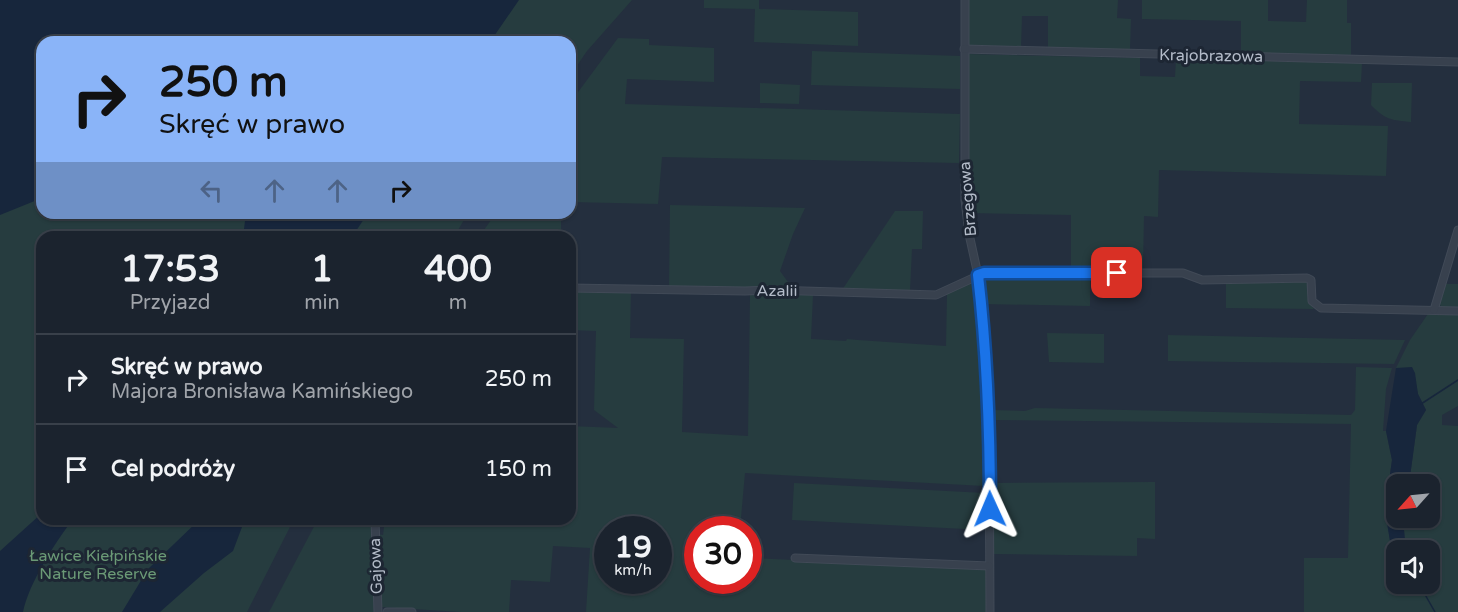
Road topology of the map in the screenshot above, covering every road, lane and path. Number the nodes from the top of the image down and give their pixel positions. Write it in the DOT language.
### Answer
graph roads {
  1 [pos="965,0"];
  2 [pos="964,49"];
  3 [pos="1458,62"];
  4 [pos="1458,230"];
  5 [pos="978,275"];
  6 [pos="576,288"];
  7 [pos="1434,310"];
  8 [pos="1458,310"];
  9 [pos="375,525"];
  10 [pos="795,558"];
  11 [pos="989,566"];
  12 [pos="378,612"];
  13 [pos="387,612"];
  14 [pos="412,612"];
  15 [pos="990,612"];
  1 -- 2 [label="street, Brzegowa"];
  2 -- 3 [label="street, Krajobrazowa"];
  2 -- 5 [label="street, Brzegowa"];
  4 -- 7 [label="street"];
  5 -- 6 [label="street, Azalii"];
  5 -- 7 [label="street"];
  5 -- 11 [label="street, Brzegowa"];
  7 -- 8 [label="street"];
  9 -- 12 [label="street, Gajowa"];
  10 -- 11 [label="street"];
  11 -- 15 [label="street, Brzegowa"];
  13 -- 14 [label="street"];
}
